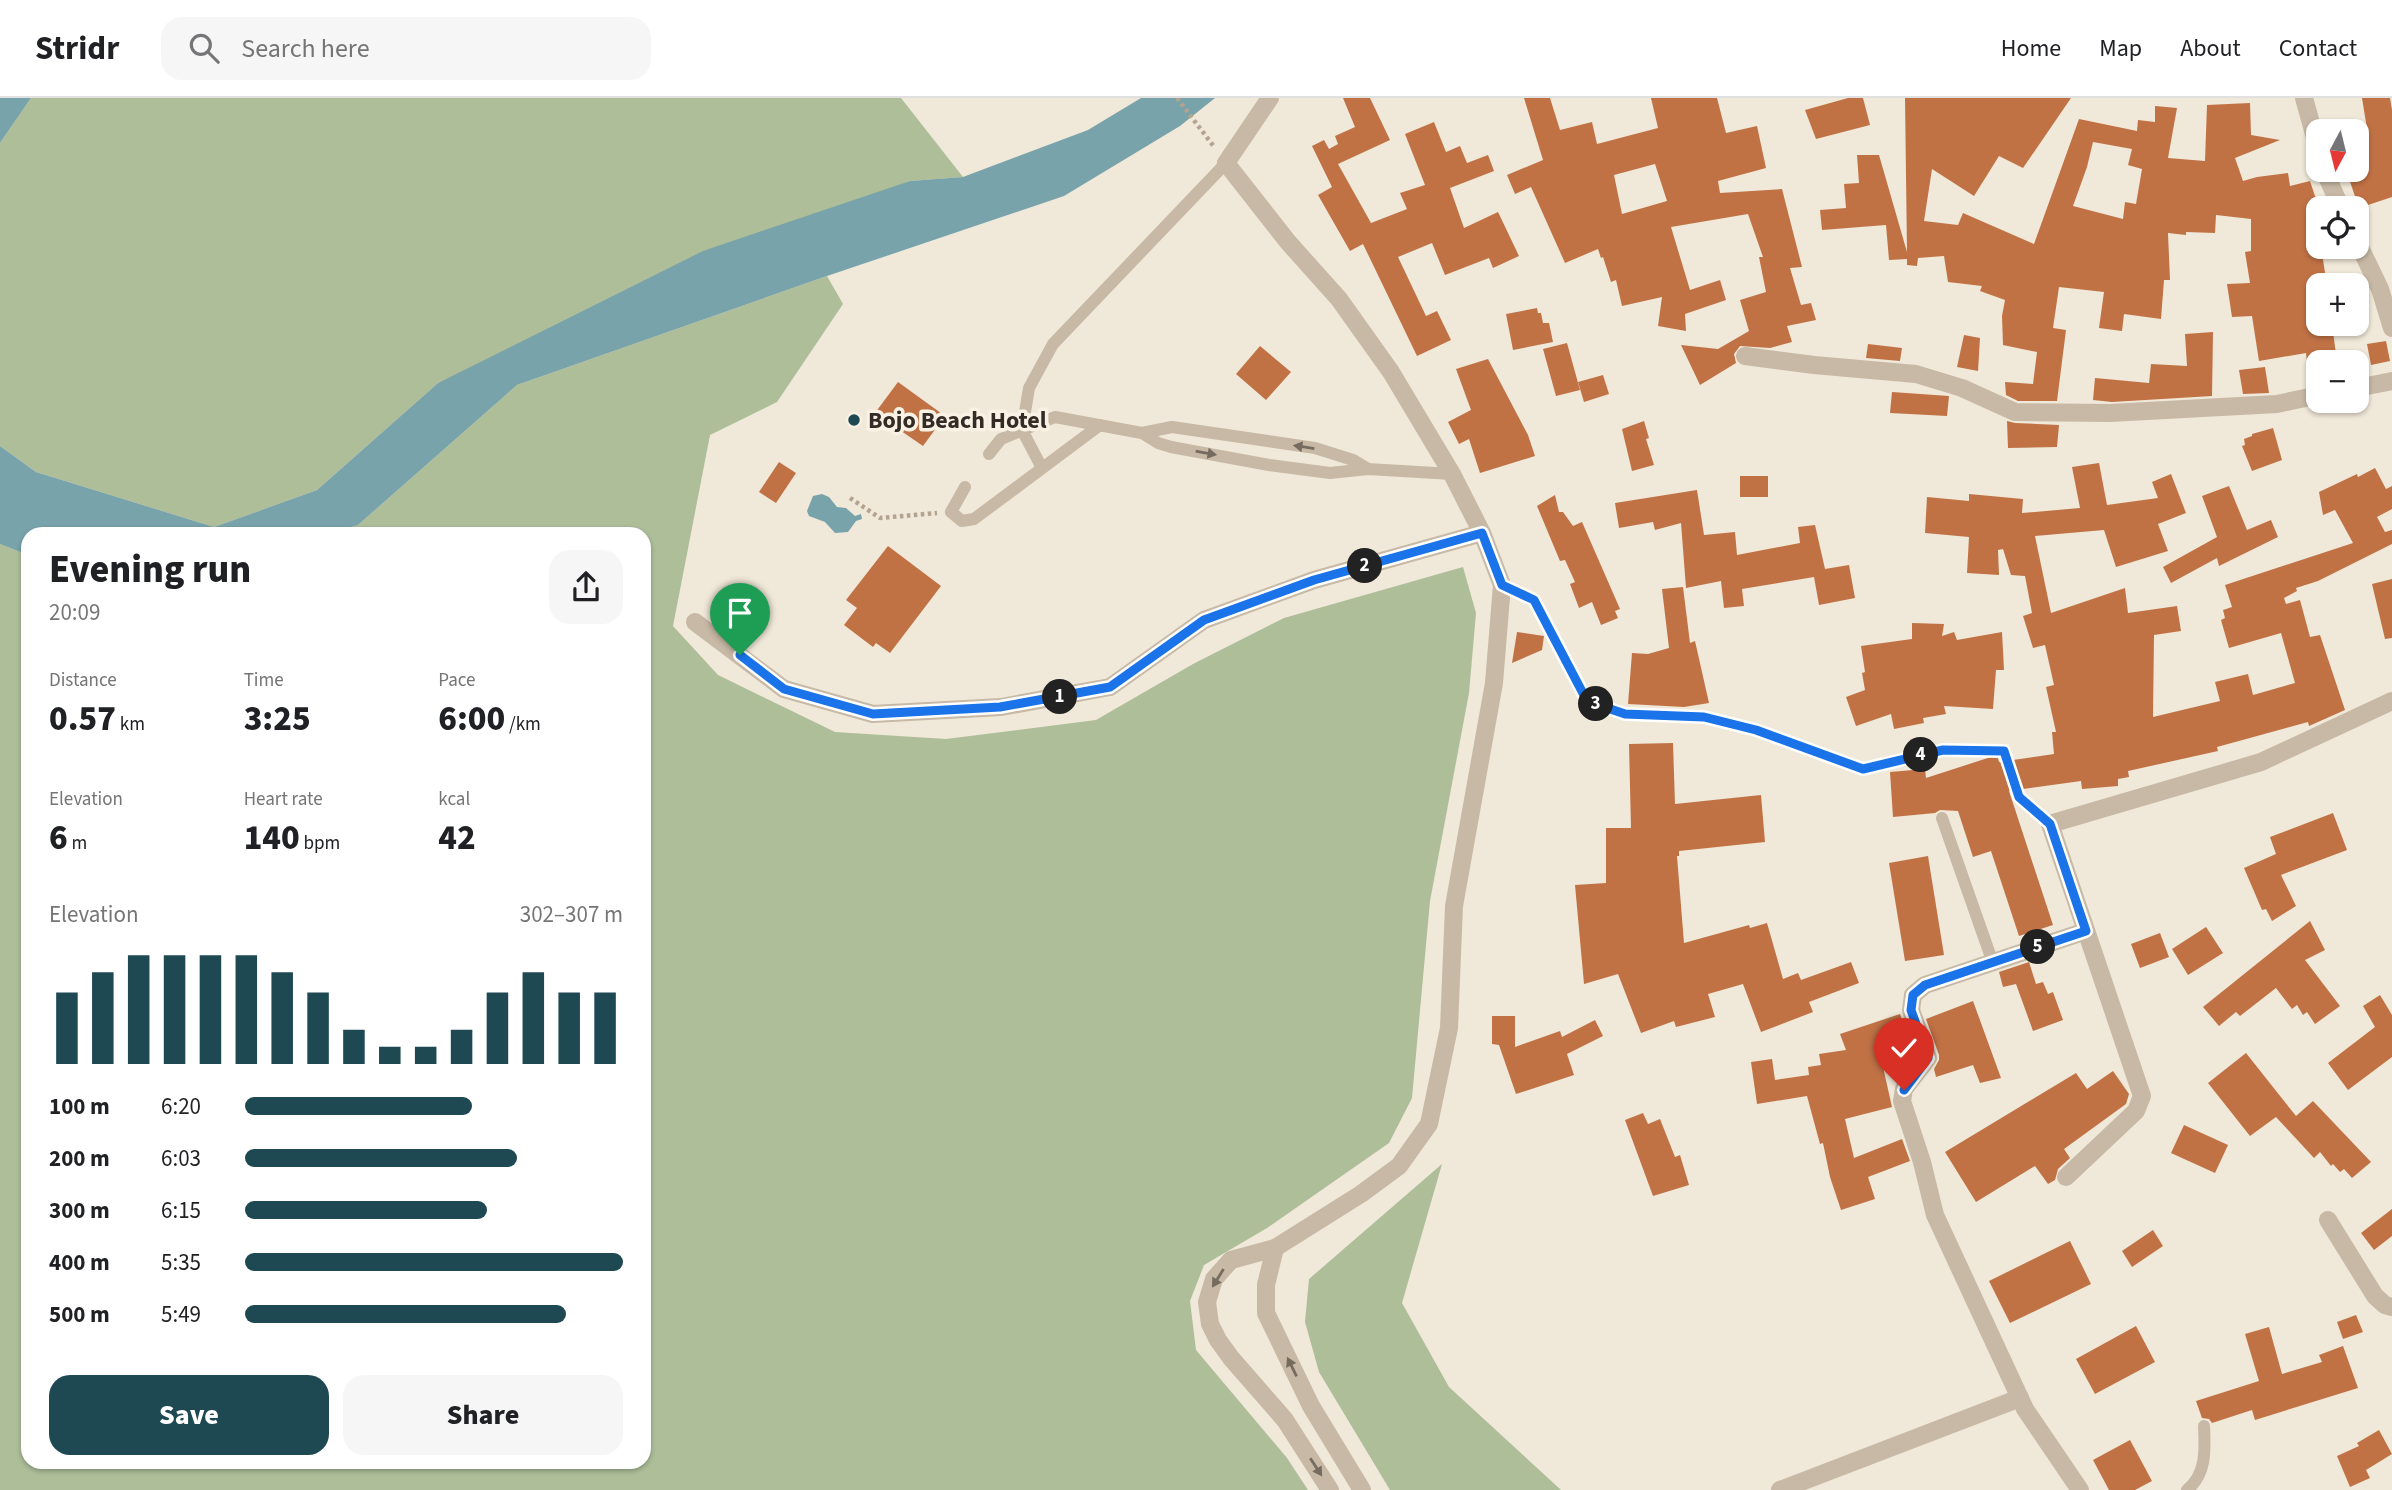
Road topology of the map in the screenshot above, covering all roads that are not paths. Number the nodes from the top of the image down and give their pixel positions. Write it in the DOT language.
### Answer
graph roads {
  1 [pos="1270,98"];
  2 [pos="2304,98"];
  3 [pos="2310,119"];
  4 [pos="1226,163"];
  5 [pos="2366,259"];
  6 [pos="2392,328"];
  7 [pos="1745,356"];
  8 [pos="2392,380"];
  9 [pos="2369,385"];
  10 [pos="2306,398"];
  11 [pos="1100,425"];
  12 [pos="1022,430"];
  13 [pos="1142,433"];
  14 [pos="989,454"];
  15 [pos="1042,468"];
  16 [pos="1367,469"];
  17 [pos="1452,474"];
  18 [pos="965,487"];
  19 [pos="1482,533"];
  20 [pos="695,622"];
  21 [pos="2392,701"];
  22 [pos="1942,818"];
  23 [pos="2086,931"];
  24 [pos="1993,962"];
  25 [pos="2066,1177"];
  26 [pos="2328,1220"];
  27 [pos="1275,1248"];
  28 [pos="2392,1307"];
  29 [pos="2020,1398"];
  30 [pos="1311,1406"];
  31 [pos="1284,1420"];
  32 [pos="2204,1426"];
  33 [pos="1330,1490"];
  34 [pos="1362,1490"];
  35 [pos="1780,1490"];
  36 [pos="2080,1490"];
  37 [pos="2187,1490"];
  1 -- 4 [label="street"];
  2 -- 3 [label="street"];
  4 -- 12 [label="lane"];
  4 -- 17 [label="street"];
  5 -- 6 [label="street"];
  7 -- 10 [label="street"];
  8 -- 9 [label="street"];
  11 -- 12 [label="lane"];
  11 -- 13 [label="lane"];
  11 -- 15 [label="lane"];
  12 -- 14 [label="lane"];
  12 -- 15 [label="lane"];
  13 -- 16 [label="lane, one-way"];
  16 -- 13 [label="lane, one-way"];
  15 -- 18 [label="lane"];
  16 -- 17 [label="lane"];
  17 -- 19 [label="street"];
  19 -- 20 [label="street"];
  19 -- 27 [label="street"];
  21 -- 23 [label="street"];
  22 -- 24 [label="lane"];
  23 -- 24 [label="street"];
  23 -- 25 [label="street"];
  24 -- 29 [label="street"];
  26 -- 28 [label="street"];
  30 -- 27 [label="street, one-way"];
  27 -- 31 [label="street, one-way"];
  29 -- 35 [label="street"];
  29 -- 36 [label="street"];
  30 -- 31 [label="street"];
  30 -- 34 [label="street"];
  31 -- 33 [label="street, one-way"];
  32 -- 37 [label="lane"];
}
